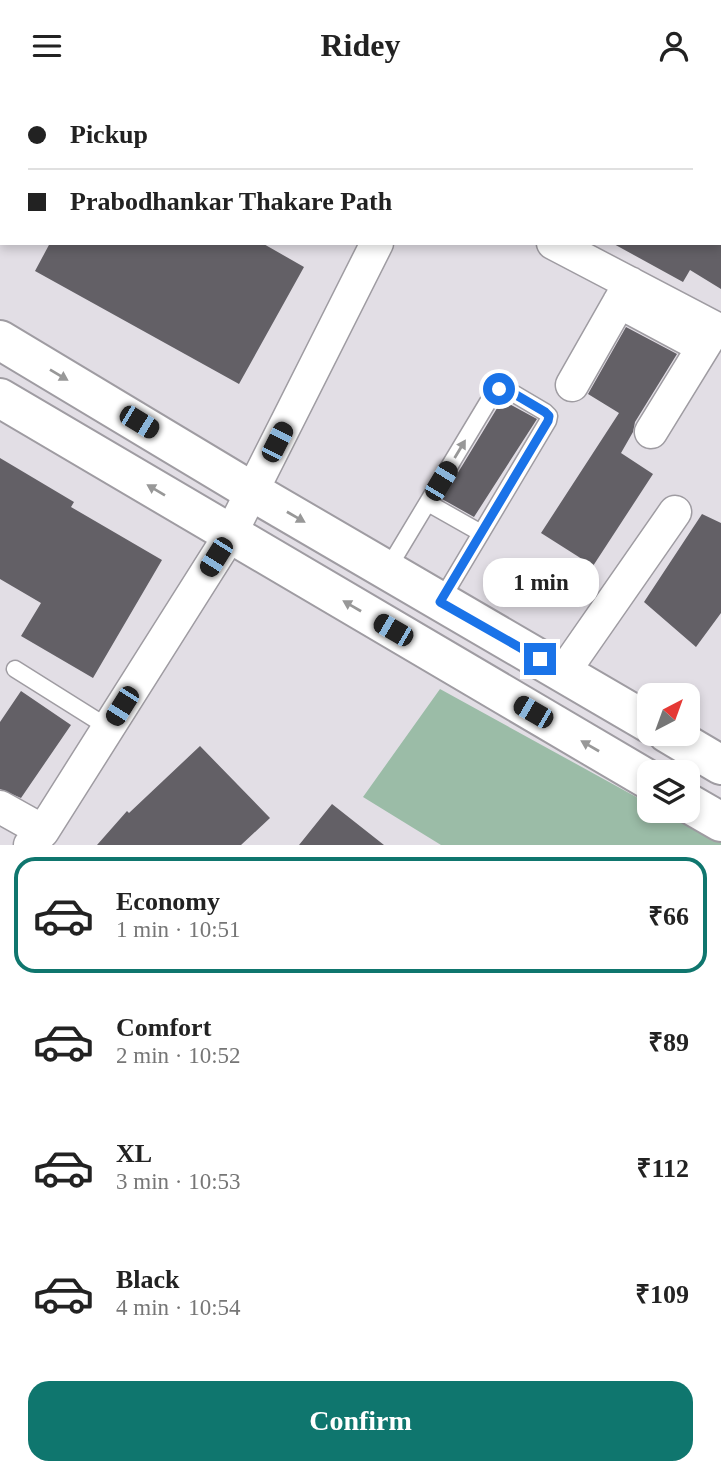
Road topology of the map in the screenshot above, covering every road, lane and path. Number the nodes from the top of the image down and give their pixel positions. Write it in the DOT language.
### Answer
graph roads {
  1 [pos="376,245"];
  2 [pos="556,245"];
  3 [pos="625,293"];
  4 [pos="713,335"];
  5 [pos="0,340"];
  6 [pos="572,385"];
  7 [pos="0,398"];
  8 [pos="651,432"];
  9 [pos="253,492"];
  10 [pos="428,503"];
  11 [pos="675,512"];
  12 [pos="481,533"];
  13 [pos="230,535"];
  14 [pos="387,570"];
  15 [pos="440,602"];
  16 [pos="15,669"];
  17 [pos="563,673"];
  18 [pos="637,716"];
  19 [pos="108,727"];
  20 [pos="689,746"];
  21 [pos="721,765"];
  22 [pos="637,773"];
  23 [pos="0,807"];
  24 [pos="700,810"];
  25 [pos="721,822"];
  26 [pos="36,838"];
  1 -- 9 [label="street"];
  2 -- 3 [label="street"];
  3 -- 4 [label="street"];
  3 -- 6 [label="street"];
  4 -- 8 [label="street"];
  5 -- 9 [label="main road, one-way"];
  13 -- 7 [label="main road, one-way"];
  9 -- 13 [label="street"];
  9 -- 14 [label="main road, one-way"];
  10 -- 12 [label="lane"];
  10 -- 12 [label="lane, one-way"];
  10 -- 14 [label="lane"];
  11 -- 17 [label="street"];
  12 -- 15 [label="lane"];
  13 -- 19 [label="street"];
  22 -- 13 [label="main road, one-way"];
  14 -- 15 [label="main road"];
  15 -- 17 [label="main road"];
  16 -- 19 [label="lane"];
  17 -- 18 [label="main road"];
  19 -- 26 [label="street"];
  20 -- 21 [label="main road"];
  23 -- 26 [label="street"];
  24 -- 25 [label="main road"];
}
